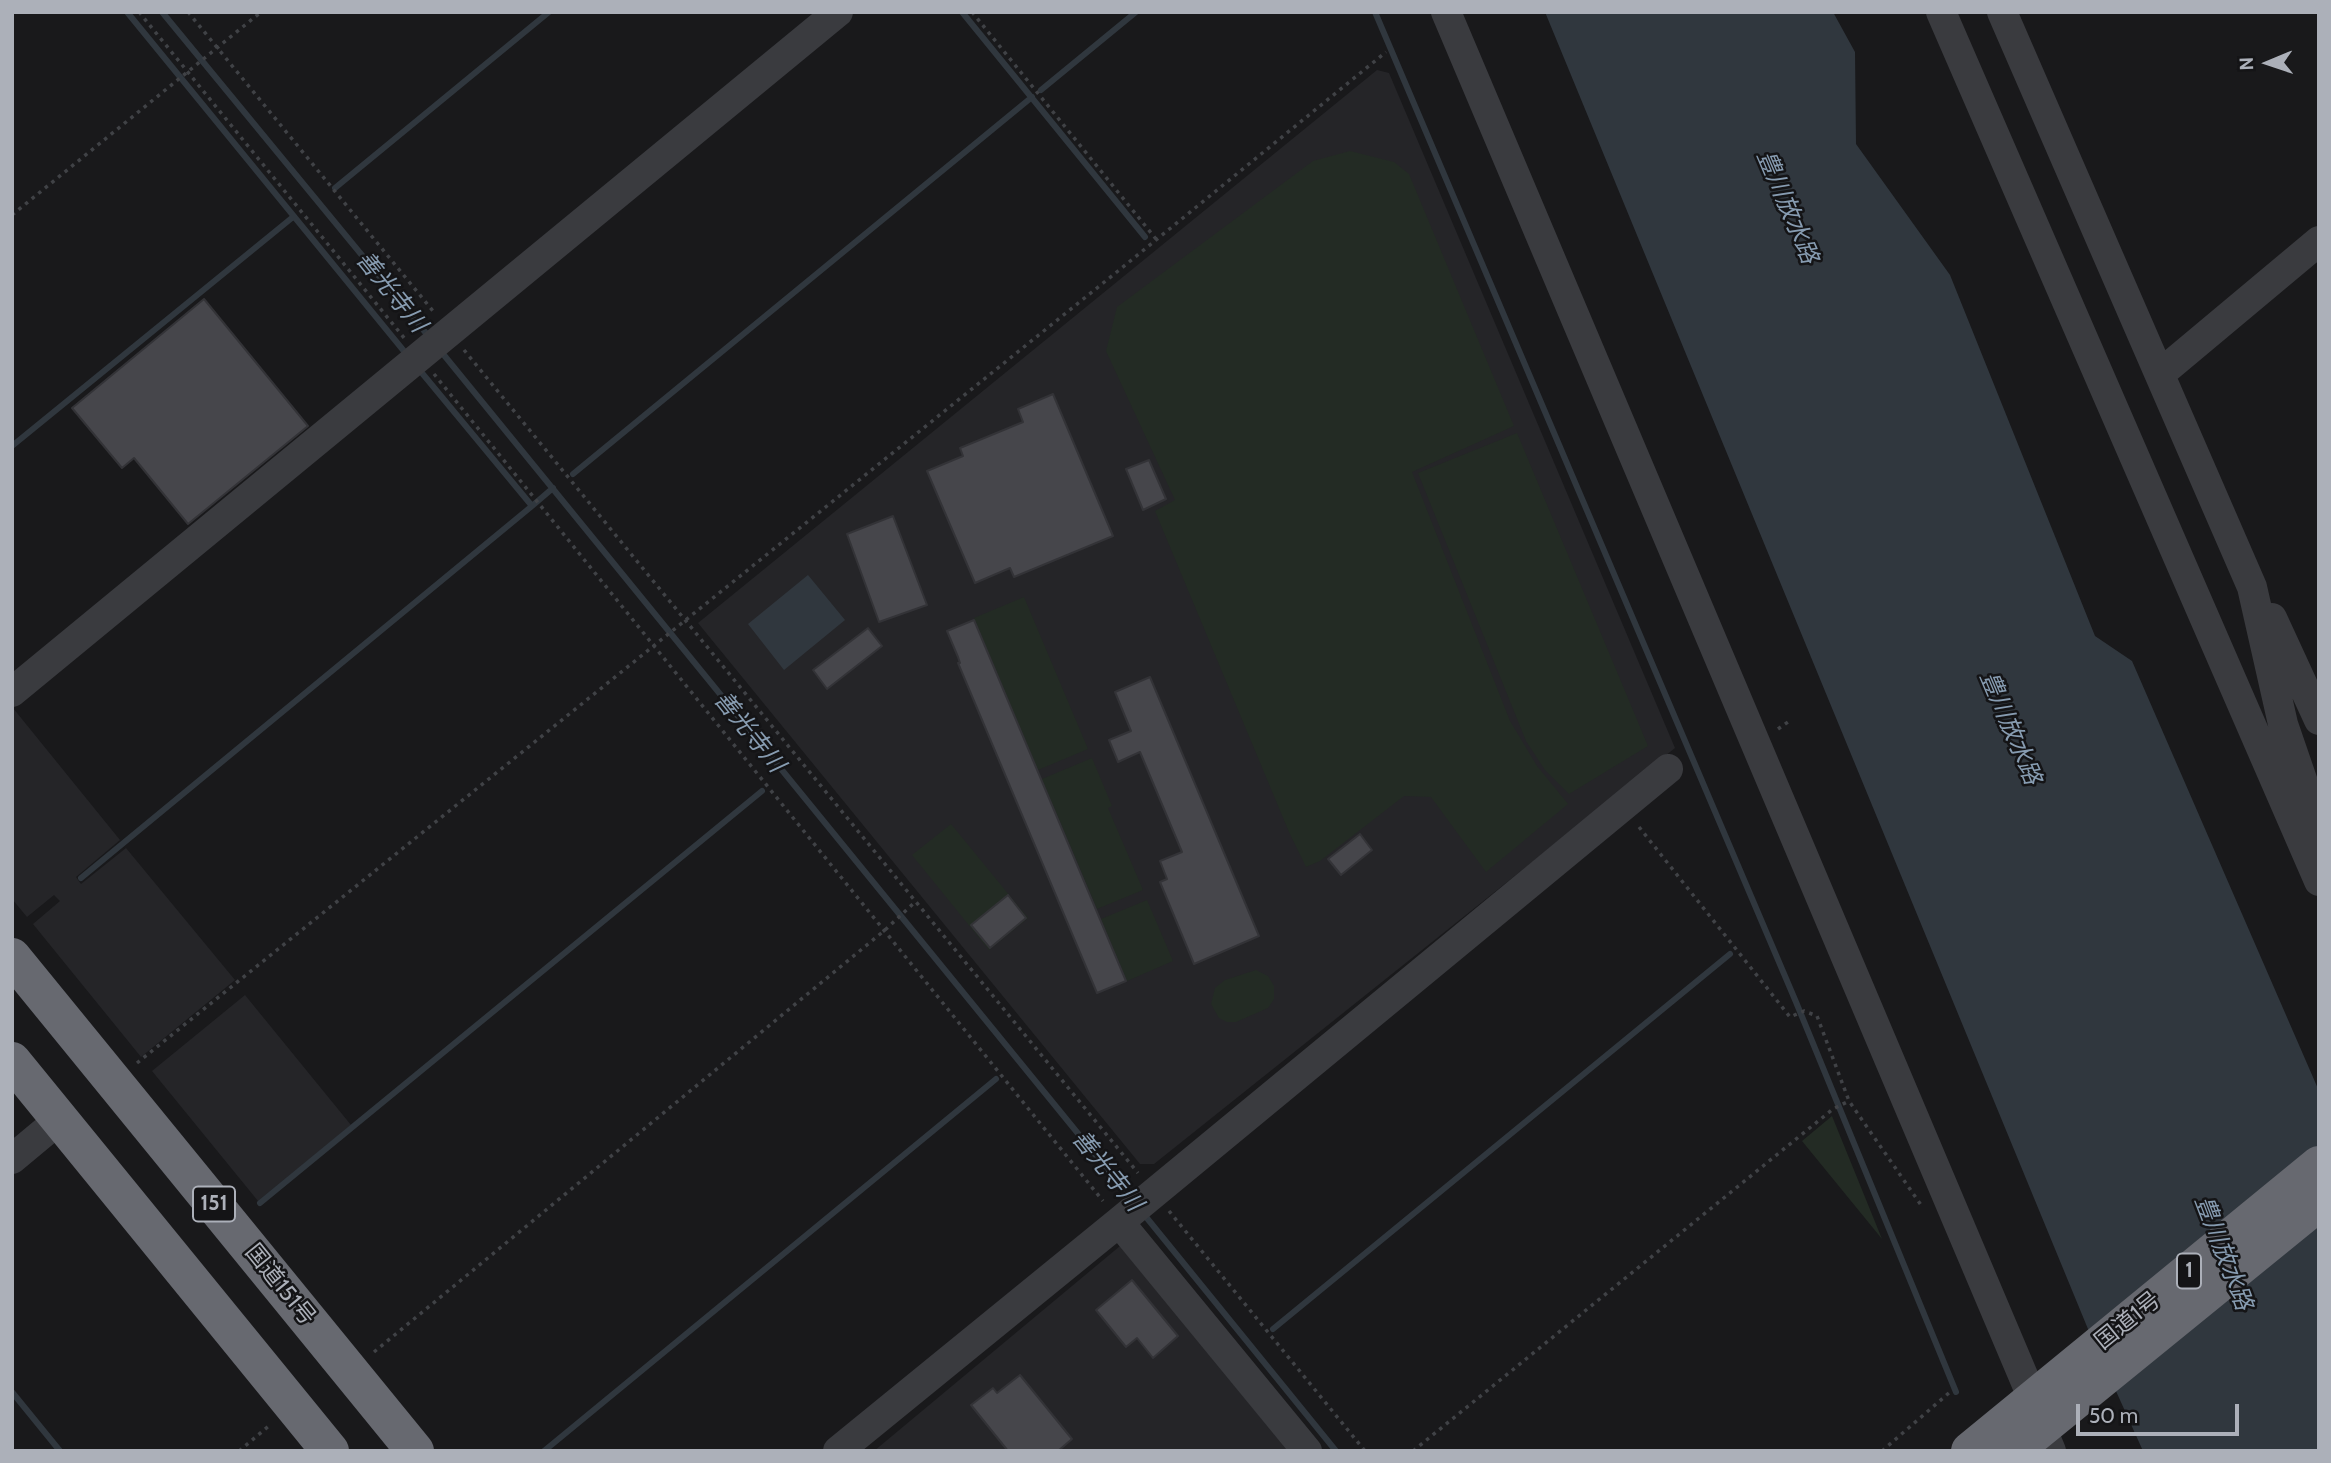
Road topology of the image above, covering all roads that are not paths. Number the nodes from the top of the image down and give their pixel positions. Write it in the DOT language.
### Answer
graph roads {
  1 [pos="838,12"];
  2 [pos="1446,12"];
  3 [pos="1941,12"];
  4 [pos="2010,16"];
  5 [pos="2319,241"];
  6 [pos="2160,374"];
  7 [pos="2252,587"];
  8 [pos="12,692"];
  9 [pos="2319,720"];
  10 [pos="1668,769"];
  11 [pos="2319,829"];
  12 [pos="2319,881"];
  13 [pos="12,957"];
  14 [pos="12,1061"];
  15 [pos="60,1119"];
  16 [pos="12,1159"];
  17 [pos="2319,1165"];
  18 [pos="2319,1202"];
  19 [pos="1133,1210"];
  20 [pos="2045,1418"];
  21 [pos="330,1451"];
  22 [pos="415,1451"];
  23 [pos="838,1451"];
  24 [pos="1307,1451"];
  25 [pos="1970,1451"];
  1 -- 8 [label="street"];
  2 -- 20 [label="street"];
  3 -- 12 [label="street"];
  4 -- 6 [label="street"];
  5 -- 6 [label="street"];
  6 -- 7 [label="street"];
  7 -- 9 [label="street"];
  7 -- 11 [label="street"];
  10 -- 19 [label="street"];
  13 -- 22 [label="highway, 国道151号 / 151"];
  14 -- 15 [label="highway"];
  15 -- 16 [label="street"];
  15 -- 21 [label="highway"];
  17 -- 20 [label="highway, 国道1号 / 1"];
  18 -- 20 [label="highway, 国道1号 / 1"];
  19 -- 23 [label="street"];
  19 -- 24 [label="street"];
  20 -- 25 [label="highway, 国道1号 / 1"];
}
